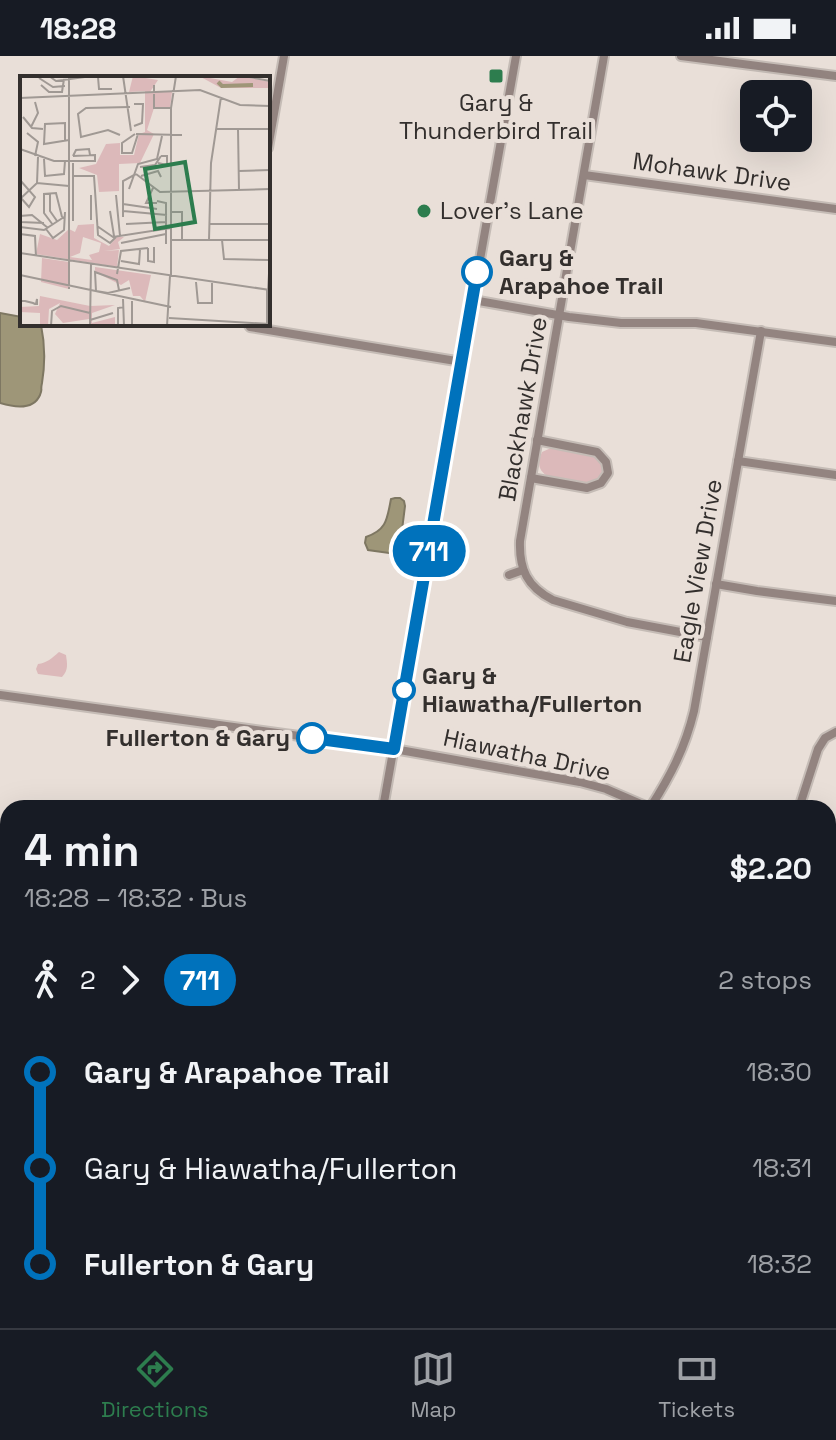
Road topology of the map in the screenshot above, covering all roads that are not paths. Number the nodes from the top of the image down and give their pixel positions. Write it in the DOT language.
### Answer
graph roads {
  1 [pos="284,56"];
  2 [pos="516,56"];
  3 [pos="604,56"];
  4 [pos="681,56"];
  5 [pos="836,76"];
  6 [pos="270,136"];
  7 [pos="584,175"];
  8 [pos="836,209"];
  9 [pos="473,300"];
  10 [pos="560,315"];
  11 [pos="255,326"];
  12 [pos="761,331"];
  13 [pos="836,342"];
  14 [pos="462,362"];
  15 [pos="537,440"];
  16 [pos="738,461"];
  17 [pos="836,475"];
  18 [pos="531,478"];
  19 [pos="523,570"];
  20 [pos="509,575"];
  21 [pos="716,584"];
  22 [pos="836,601"];
  23 [pos="707,637"];
  24 [pos="0,695"];
  25 [pos="822,725"];
  26 [pos="832,733"];
  27 [pos="394,749"];
  28 [pos="384,800"];
  29 [pos="631,800"];
  30 [pos="655,800"];
  31 [pos="802,800"];
  1 -- 6 [label="street"];
  2 -- 9 [label="street"];
  3 -- 7 [label="street, Blackhawk Drive"];
  4 -- 5 [label="street"];
  7 -- 8 [label="street, Mohawk Drive"];
  7 -- 10 [label="street, Blackhawk Drive"];
  9 -- 10 [label="street"];
  9 -- 14 [label="street"];
  10 -- 12 [label="street"];
  10 -- 15 [label="street, Blackhawk Drive"];
  11 -- 14 [label="street"];
  12 -- 13 [label="street"];
  12 -- 16 [label="street, Eagle View Drive"];
  14 -- 27 [label="street"];
  15 -- 18 [label="street, Blackhawk Drive"];
  15 -- 18 [label="street"];
  16 -- 17 [label="street"];
  16 -- 21 [label="street, Eagle View Drive"];
  18 -- 19 [label="street, Blackhawk Drive"];
  19 -- 20 [label="street"];
  19 -- 23 [label="street"];
  21 -- 22 [label="street"];
  21 -- 23 [label="street, Eagle View Drive"];
  23 -- 30 [label="street, Eagle View Drive"];
  24 -- 27 [label="street, Hiawatha Drive"];
  25 -- 26 [label="street"];
  26 -- 31 [label="street"];
  27 -- 28 [label="street"];
  27 -- 29 [label="street, Hiawatha Drive"];
}
